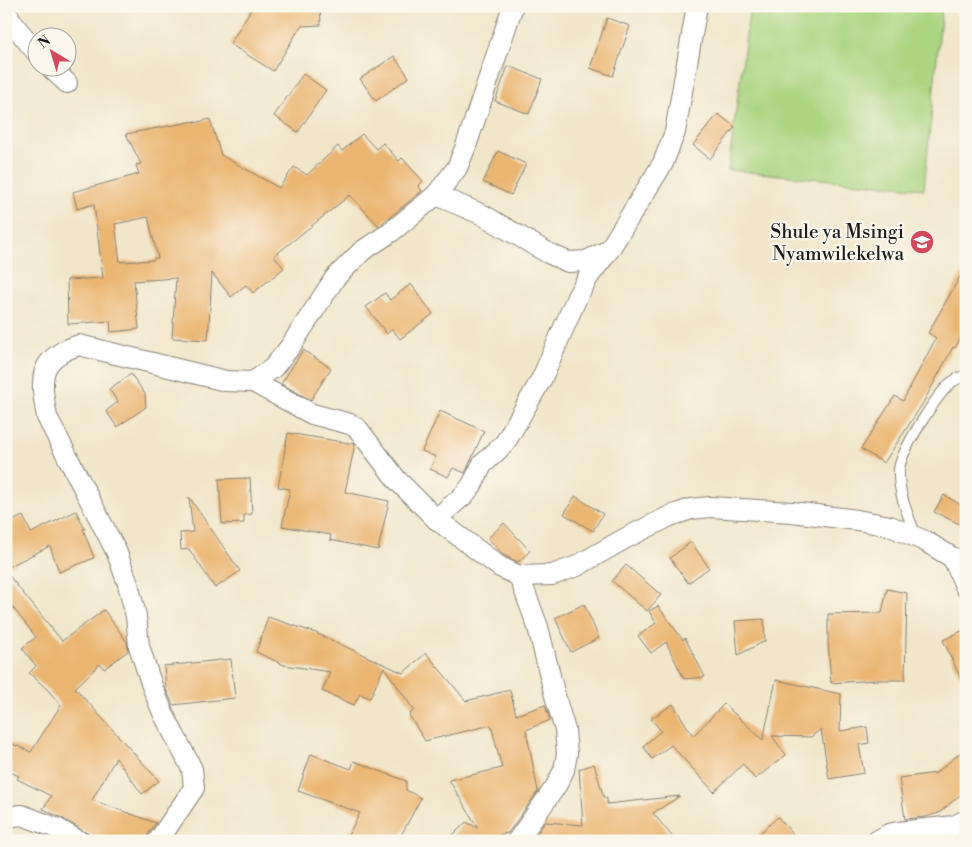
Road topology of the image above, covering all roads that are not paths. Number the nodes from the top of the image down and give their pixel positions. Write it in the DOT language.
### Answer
graph roads {
  1 [pos="514,6"];
  2 [pos="697,6"];
  3 [pos="6,12"];
  4 [pos="28,42"];
  5 [pos="62,78"];
  6 [pos="67,83"];
  7 [pos="436,194"];
  8 [pos="609,250"];
  9 [pos="966,375"];
  10 [pos="252,382"];
  11 [pos="436,518"];
  12 [pos="916,538"];
  13 [pos="960,559"];
  14 [pos="519,576"];
  15 [pos="966,588"];
  16 [pos="6,818"];
  17 [pos="966,820"];
  18 [pos="79,841"];
  19 [pos="158,841"];
  20 [pos="517,841"];
  21 [pos="878,841"];
  1 -- 7 [label="street"];
  2 -- 8 [label="street"];
  3 -- 4 [label="street"];
  5 -- 6 [label="street"];
  7 -- 8 [label="street"];
  7 -- 10 [label="street"];
  8 -- 11 [label="street"];
  9 -- 12 [label="lane"];
  10 -- 11 [label="street"];
  10 -- 19 [label="street"];
  11 -- 14 [label="street"];
  12 -- 13 [label="street"];
  12 -- 14 [label="street"];
  13 -- 15 [label="street"];
  14 -- 20 [label="street"];
  16 -- 18 [label="street"];
  17 -- 21 [label="street"];
}
